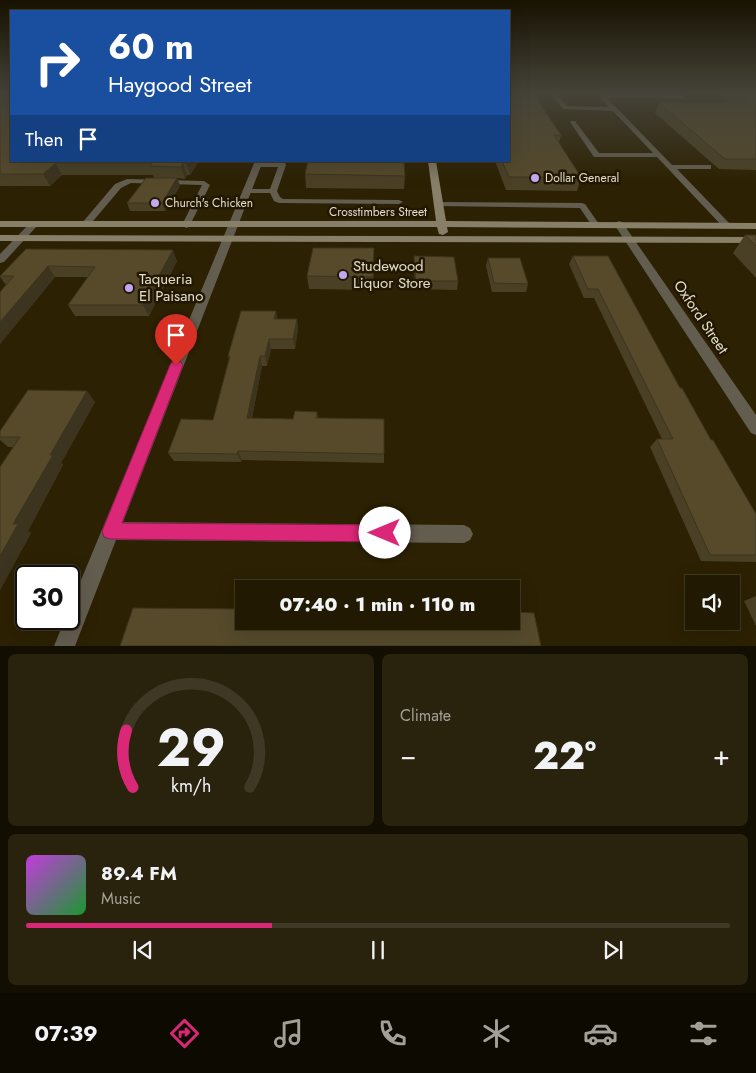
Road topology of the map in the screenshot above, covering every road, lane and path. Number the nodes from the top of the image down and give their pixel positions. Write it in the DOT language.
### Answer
graph roads {
  1 [pos="573,122"];
  2 [pos="628,122"];
  3 [pos="659,155"];
  4 [pos="432,162"];
  5 [pos="258,163"];
  6 [pos="671,167"];
  7 [pos="708,167"];
  8 [pos="246,191"];
  9 [pos="273,191"];
  10 [pos="399,202"];
  11 [pos="439,204"];
  12 [pos="0,224"];
  13 [pos="34,224"];
  14 [pos="442,224"];
  15 [pos="594,224"];
  16 [pos="619,224"];
  17 [pos="85,225"];
  18 [pos="186,225"];
  19 [pos="726,226"];
  20 [pos="756,226"];
  21 [pos="229,233"];
  22 [pos="0,238"];
  23 [pos="21,238"];
  24 [pos="445,239"];
  25 [pos="629,239"];
  26 [pos="756,240"];
  27 [pos="0,260"];
  28 [pos="756,428"];
  29 [pos="110,531"];
  30 [pos="464,534"];
  31 [pos="64,646"];
  1 -- 3 [label="lane"];
  2 -- 3 [label="lane"];
  3 -- 6 [label="lane"];
  4 -- 11 [label="main road"];
  5 -- 8 [label="street"];
  5 -- 9 [label="lane"];
  6 -- 7 [label="lane"];
  6 -- 19 [label="lane"];
  8 -- 9 [label="lane"];
  8 -- 21 [label="street"];
  9 -- 10 [label="lane"];
  11 -- 14 [label="main road"];
  11 -- 15 [label="lane"];
  12 -- 13 [label="main road, Crosstimbers Street"];
  13 -- 17 [label="main road, Crosstimbers Street"];
  13 -- 23 [label="street"];
  14 -- 15 [label="main road, Crosstimbers Street"];
  14 -- 21 [label="main road, Crosstimbers Street"];
  14 -- 24 [label="main road"];
  15 -- 16 [label="main road, Crosstimbers Street"];
  16 -- 19 [label="main road, Crosstimbers Street"];
  16 -- 25 [label="street, Oxford Street"];
  17 -- 18 [label="main road, Crosstimbers Street"];
  17 -- 18 [label="lane"];
  18 -- 21 [label="main road, Crosstimbers Street"];
  19 -- 20 [label="main road, Crosstimbers Street"];
  21 -- 23 [label="main road, Crosstimbers Street"];
  21 -- 24 [label="main road, Crosstimbers Street"];
  21 -- 29 [label="street"];
  22 -- 23 [label="main road, Crosstimbers Street"];
  23 -- 27 [label="street"];
  24 -- 25 [label="main road, Crosstimbers Street"];
  25 -- 26 [label="main road, Crosstimbers Street"];
  25 -- 28 [label="street, Oxford Street"];
  29 -- 30 [label="street"];
  29 -- 31 [label="street"];
}
